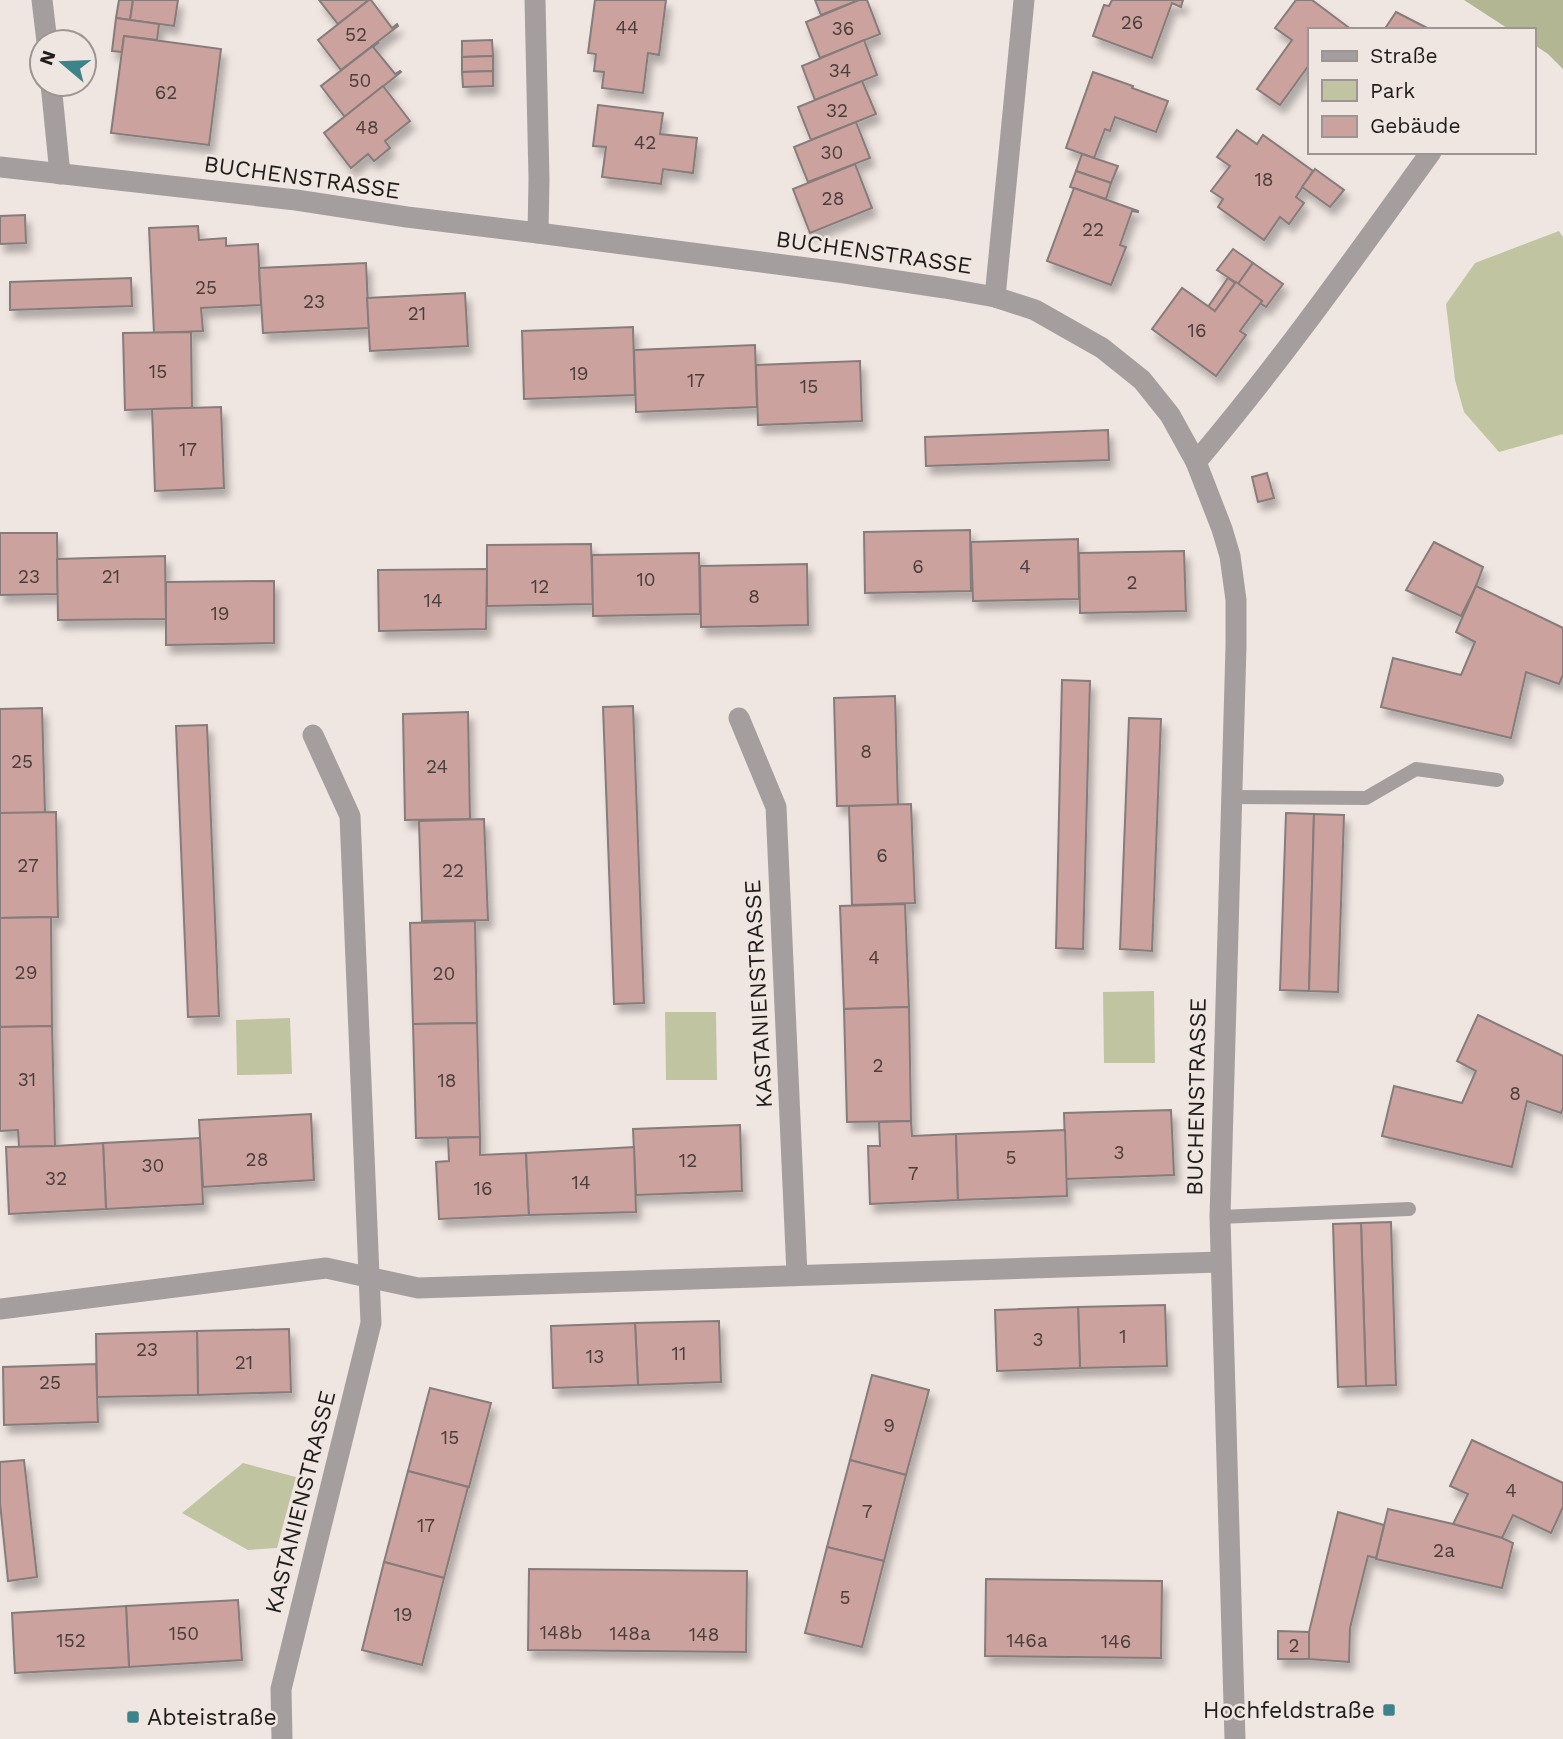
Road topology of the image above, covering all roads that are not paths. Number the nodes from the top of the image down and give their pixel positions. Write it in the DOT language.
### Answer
graph roads {
  1 [pos="42,0"];
  2 [pos="535,0"];
  3 [pos="1024,0"];
  4 [pos="45,28"];
  5 [pos="52,98"];
  6 [pos="1430,154"];
  7 [pos="0,167"];
  8 [pos="60,174"];
  9 [pos="538,233"];
  10 [pos="995,298"];
  11 [pos="1196,463"];
  12 [pos="739,718"];
  13 [pos="313,735"];
  14 [pos="1497,780"];
  15 [pos="1231,797"];
  16 [pos="1409,1209"];
  17 [pos="1220,1217"];
  18 [pos="1220,1262"];
  19 [pos="797,1274"];
  20 [pos="368,1277"];
  21 [pos="0,1309"];
  22 [pos="282,1739"];
  23 [pos="1235,1739"];
  1 -- 4 [label="street"];
  2 -- 9 [label="street"];
  3 -- 10 [label="street, BUCHENSTRASSE"];
  5 -- 8 [label="street"];
  6 -- 11 [label="street"];
  7 -- 8 [label="street, BUCHENSTRASSE"];
  8 -- 9 [label="street, BUCHENSTRASSE"];
  9 -- 10 [label="street, BUCHENSTRASSE"];
  10 -- 11 [label="street, BUCHENSTRASSE"];
  11 -- 15 [label="street, BUCHENSTRASSE"];
  12 -- 19 [label="street, KASTANIENSTRASSE"];
  13 -- 20 [label="street, KASTANIENSTRASSE"];
  14 -- 15 [label="lane"];
  15 -- 17 [label="street, BUCHENSTRASSE"];
  16 -- 17 [label="lane"];
  17 -- 18 [label="street, BUCHENSTRASSE"];
  18 -- 19 [label="street"];
  18 -- 23 [label="street, BUCHENSTRASSE"];
  19 -- 20 [label="street"];
  20 -- 21 [label="street"];
  20 -- 22 [label="street, KASTANIENSTRASSE"];
}
